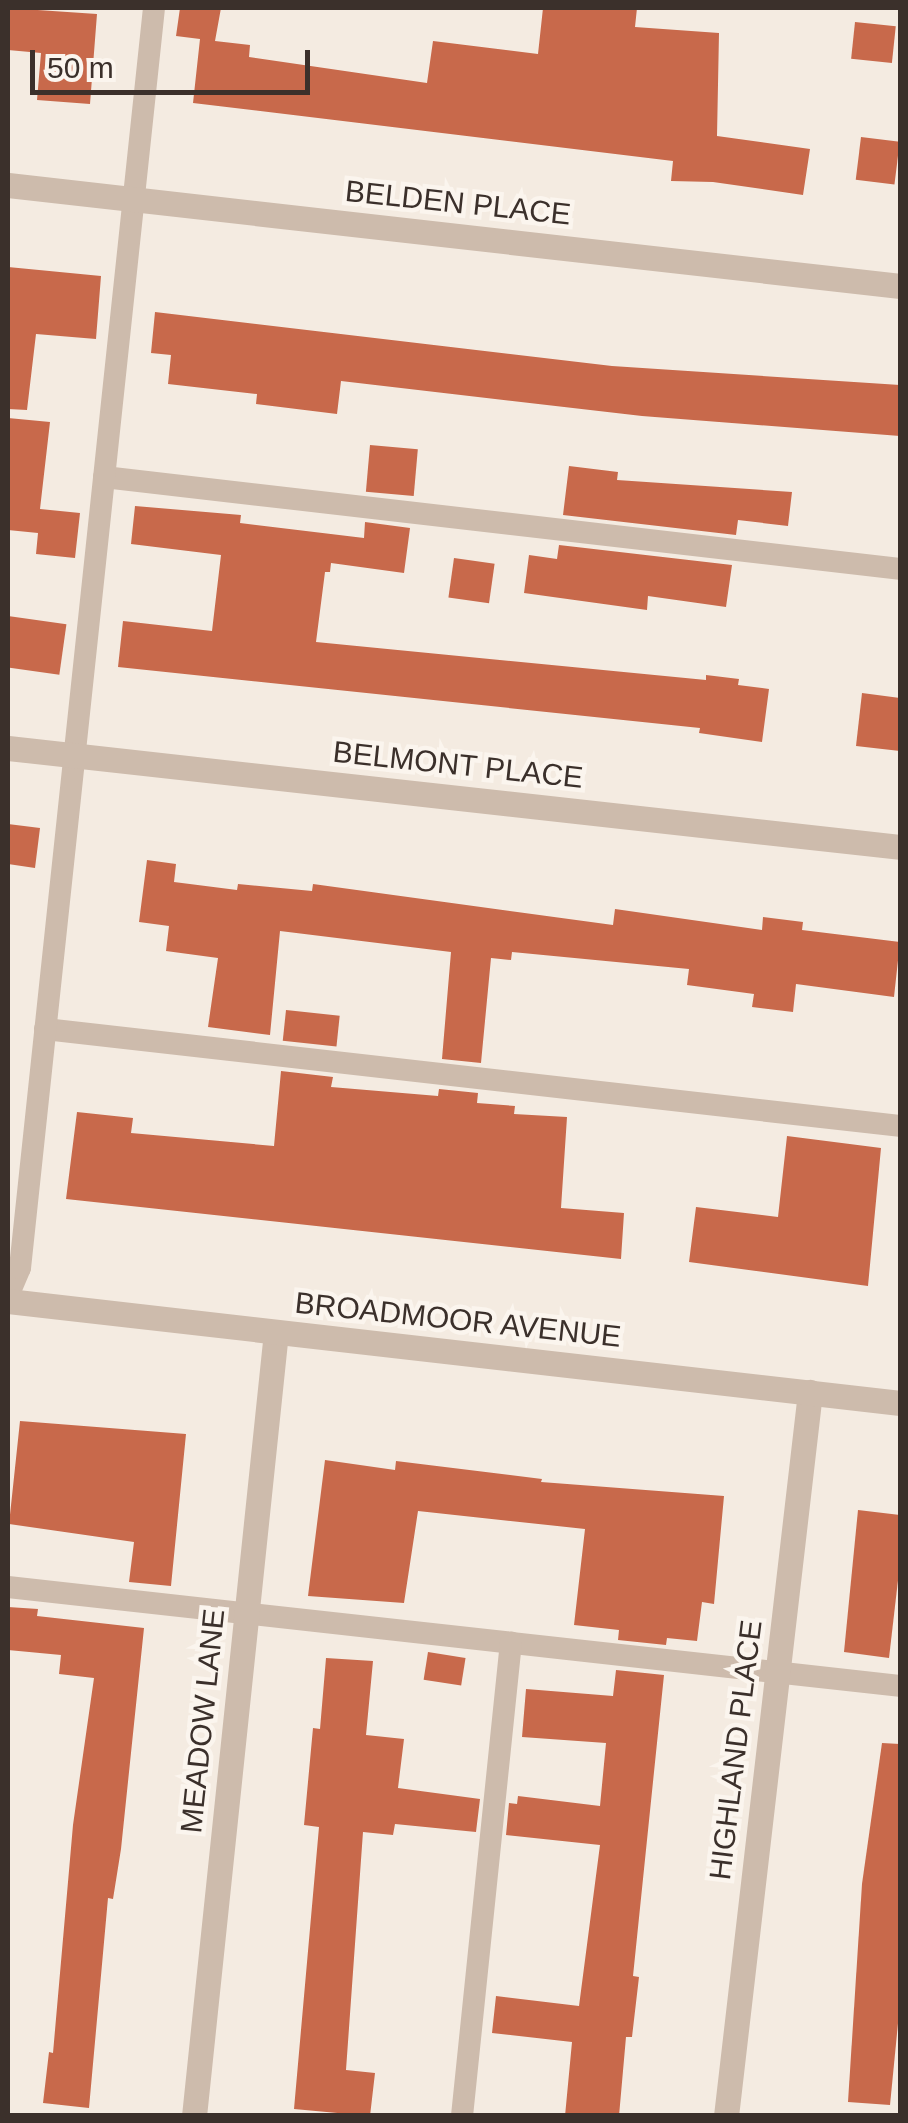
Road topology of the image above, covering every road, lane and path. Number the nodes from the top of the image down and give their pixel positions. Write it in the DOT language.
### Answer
graph roads {
  1 [pos="154,8"];
  2 [pos="8,184"];
  3 [pos="134,199"];
  4 [pos="900,286"];
  5 [pos="104,478"];
  6 [pos="900,569"];
  7 [pos="8,748"];
  8 [pos="74,756"];
  9 [pos="900,847"];
  10 [pos="45,1029"];
  11 [pos="900,1126"];
  12 [pos="8,1298"];
  13 [pos="276,1332"];
  14 [pos="810,1392"];
  15 [pos="900,1403"];
  16 [pos="8,1587"];
  17 [pos="247,1615"];
  18 [pos="511,1644"];
  19 [pos="778,1672"];
  20 [pos="900,1686"];
  21 [pos="194,2116"];
  22 [pos="462,2116"];
  23 [pos="726,2116"];
  1 -- 3 [label="lane"];
  2 -- 3 [label="street, BELDEN PLACE"];
  3 -- 4 [label="street, BELDEN PLACE"];
  3 -- 5 [label="lane"];
  5 -- 6 [label="lane"];
  5 -- 8 [label="lane"];
  7 -- 8 [label="street, BELMONT PLACE"];
  8 -- 9 [label="street, BELMONT PLACE"];
  8 -- 10 [label="lane"];
  10 -- 11 [label="lane"];
  10 -- 12 [label="lane"];
  12 -- 13 [label="street, BROADMOOR AVENUE"];
  13 -- 14 [label="street, BROADMOOR AVENUE"];
  13 -- 17 [label="street, MEADOW LANE"];
  14 -- 15 [label="street, BROADMOOR AVENUE"];
  14 -- 19 [label="street, HIGHLAND PLACE"];
  16 -- 17 [label="lane"];
  17 -- 18 [label="lane"];
  17 -- 21 [label="street, MEADOW LANE"];
  18 -- 19 [label="lane"];
  18 -- 22 [label="lane"];
  19 -- 20 [label="lane"];
  19 -- 23 [label="street, HIGHLAND PLACE"];
}
